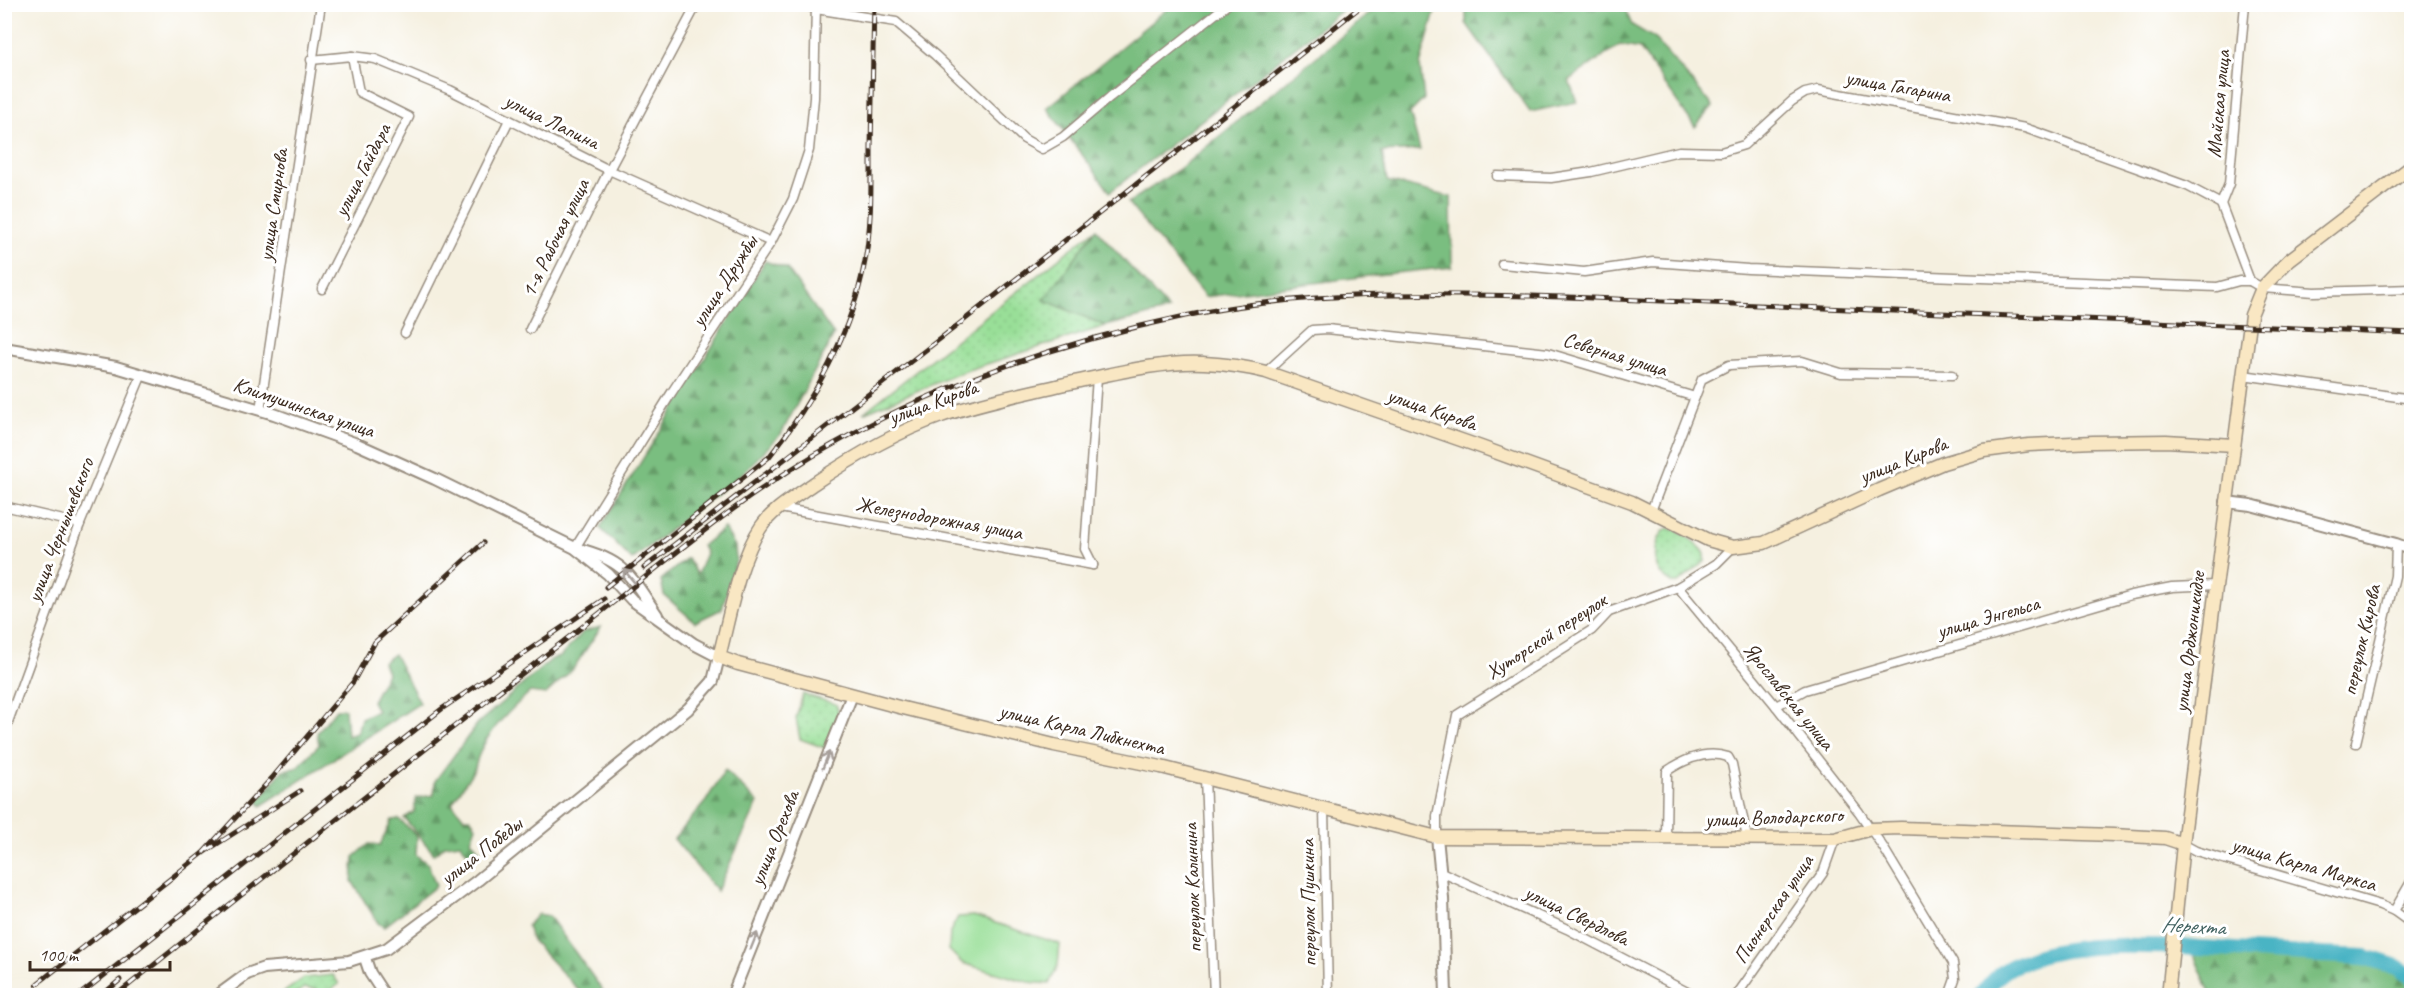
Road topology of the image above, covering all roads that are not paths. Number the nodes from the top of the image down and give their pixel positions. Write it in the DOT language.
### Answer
graph roads {
  1 [pos="321,4"];
  2 [pos="697,4"];
  3 [pos="803,4"];
  4 [pos="1228,4"];
  5 [pos="2245,4"];
  6 [pos="816,7"];
  7 [pos="352,56"];
  8 [pos="311,60"];
  9 [pos="510,120"];
  10 [pos="2412,166"];
  11 [pos="609,170"];
  12 [pos="1497,176"];
  13 [pos="2221,204"];
  14 [pos="771,242"];
  15 [pos="1502,264"];
  16 [pos="2250,281"];
  17 [pos="2262,288"];
  18 [pos="322,289"];
  19 [pos="2412,289"];
  20 [pos="530,329"];
  21 [pos="405,333"];
  22 [pos="4,348"];
  23 [pos="1266,372"];
  24 [pos="142,375"];
  25 [pos="1952,375"];
  26 [pos="2243,375"];
  27 [pos="1097,377"];
  28 [pos="1695,397"];
  29 [pos="2412,399"];
  30 [pos="260,410"];
  31 [pos="2234,445"];
  32 [pos="2226,502"];
  33 [pos="4,506"];
  34 [pos="780,508"];
  35 [pos="1651,511"];
  36 [pos="80,524"];
  37 [pos="2396,544"];
  38 [pos="1733,547"];
  39 [pos="575,548"];
  40 [pos="2412,550"];
  41 [pos="2216,585"];
  42 [pos="1678,587"];
  43 [pos="663,623"];
  44 [pos="719,657"];
  45 [pos="852,695"];
  46 [pos="1776,706"];
  47 [pos="4,733"];
  48 [pos="2355,743"];
  49 [pos="1205,778"];
  50 [pos="1324,809"];
  51 [pos="1871,829"];
  52 [pos="1437,837"];
  53 [pos="1666,838"];
  54 [pos="1748,838"];
  55 [pos="1836,839"];
  56 [pos="2183,844"];
  57 [pos="1441,872"];
  58 [pos="2412,880"];
  59 [pos="2394,911"];
  60 [pos="2412,924"];
  61 [pos="365,958"];
  62 [pos="217,996"];
  63 [pos="385,996"];
  64 [pos="732,996"];
  65 [pos="1214,996"];
  66 [pos="1328,996"];
  67 [pos="1446,996"];
  68 [pos="1695,996"];
  69 [pos="1736,996"];
  70 [pos="1949,996"];
  71 [pos="2168,996"];
  1 -- 8 [label="street, улица Смирнова"];
  2 -- 11 [label="street, 1-я Рабочая улица"];
  3 -- 6 [label="street"];
  4 -- 6 [label="street"];
  5 -- 13 [label="street, Майская улица"];
  6 -- 14 [label="street, улица Дружбы"];
  7 -- 8 [label="street, улица Лапина"];
  7 -- 9 [label="street, улица Лапина"];
  7 -- 18 [label="street, улица Гайдара"];
  8 -- 30 [label="street, улица Смирнова"];
  9 -- 11 [label="street, улица Лапина"];
  9 -- 21 [label="street"];
  10 -- 17 [label="main road"];
  11 -- 14 [label="street, улица Лапина"];
  11 -- 20 [label="street, 1-я Рабочая улица"];
  12 -- 13 [label="street, улица Гагарина"];
  13 -- 16 [label="street"];
  14 -- 39 [label="street, улица Дружбы"];
  15 -- 16 [label="street"];
  16 -- 17 [label="street"];
  17 -- 19 [label="street"];
  17 -- 26 [label="main road, улица Орджоникидзе"];
  22 -- 24 [label="street, Климушинская улица"];
  23 -- 27 [label="main road, улица Кирова"];
  23 -- 28 [label="street, Северная улица"];
  23 -- 35 [label="main road, улица Кирова"];
  24 -- 30 [label="street, Климушинская улица"];
  24 -- 36 [label="street, улица Чернышевского"];
  25 -- 28 [label="street"];
  26 -- 29 [label="street"];
  26 -- 31 [label="main road, улица Орджоникидзе"];
  27 -- 34 [label="main road, улица Кирова"];
  27 -- 34 [label="street, Железнодорожная улица"];
  28 -- 35 [label="street"];
  30 -- 39 [label="street, Климушинская улица"];
  31 -- 32 [label="main road, улица Орджоникидзе"];
  31 -- 38 [label="main road, улица Кирова"];
  32 -- 37 [label="street"];
  32 -- 41 [label="main road, улица Орджоникидзе"];
  33 -- 36 [label="street"];
  34 -- 44 [label="main road, улица Кирова"];
  35 -- 38 [label="main road, улица Кирова"];
  36 -- 47 [label="street, улица Чернышевского"];
  37 -- 40 [label="street"];
  37 -- 48 [label="street, переулок Кирова"];
  38 -- 42 [label="street, Хуторской переулок"];
  39 -- 43 [label="street, Климушинская улица"];
  43 -- 39 [label="street, Климушинская улица, one-way"];
  41 -- 46 [label="street, улица Энгельса"];
  41 -- 56 [label="main road, улица Орджоникидзе"];
  42 -- 46 [label="street, Ярославская улица"];
  42 -- 52 [label="street, Хуторской переулок"];
  43 -- 44 [label="street, Климушинская улица"];
  44 -- 45 [label="main road, улица Карла Либкнехта"];
  44 -- 61 [label="street, улица Победы"];
  45 -- 49 [label="main road, улица Карла Либкнехта"];
  64 -- 45 [label="street, улица Орехова, one-way"];
  46 -- 51 [label="street, Ярославская улица"];
  49 -- 50 [label="main road, улица Карла Либкнехта"];
  49 -- 65 [label="street, переулок Калинина"];
  50 -- 52 [label="main road, улица Карла Либкнехта"];
  50 -- 66 [label="street, переулок Пушкина"];
  51 -- 55 [label="main road, улица Володарского"];
  51 -- 56 [label="main road, улица Володарского"];
  51 -- 70 [label="street, Ярославская улица"];
  52 -- 53 [label="main road, улица Володарского"];
  52 -- 57 [label="street"];
  53 -- 54 [label="main road, улица Володарского"];
  53 -- 54 [label="street"];
  54 -- 55 [label="main road, улица Володарского"];
  55 -- 69 [label="street, Пионерская улица"];
  56 -- 59 [label="street, улица Карла Маркса"];
  56 -- 71 [label="main road, улица Орджоникидзе"];
  57 -- 67 [label="street"];
  57 -- 68 [label="street, улица Свердлова"];
  58 -- 59 [label="street"];
  59 -- 60 [label="street, улица Карла Маркса"];
  61 -- 62 [label="street, улица Победы"];
  61 -- 63 [label="street"];
}
